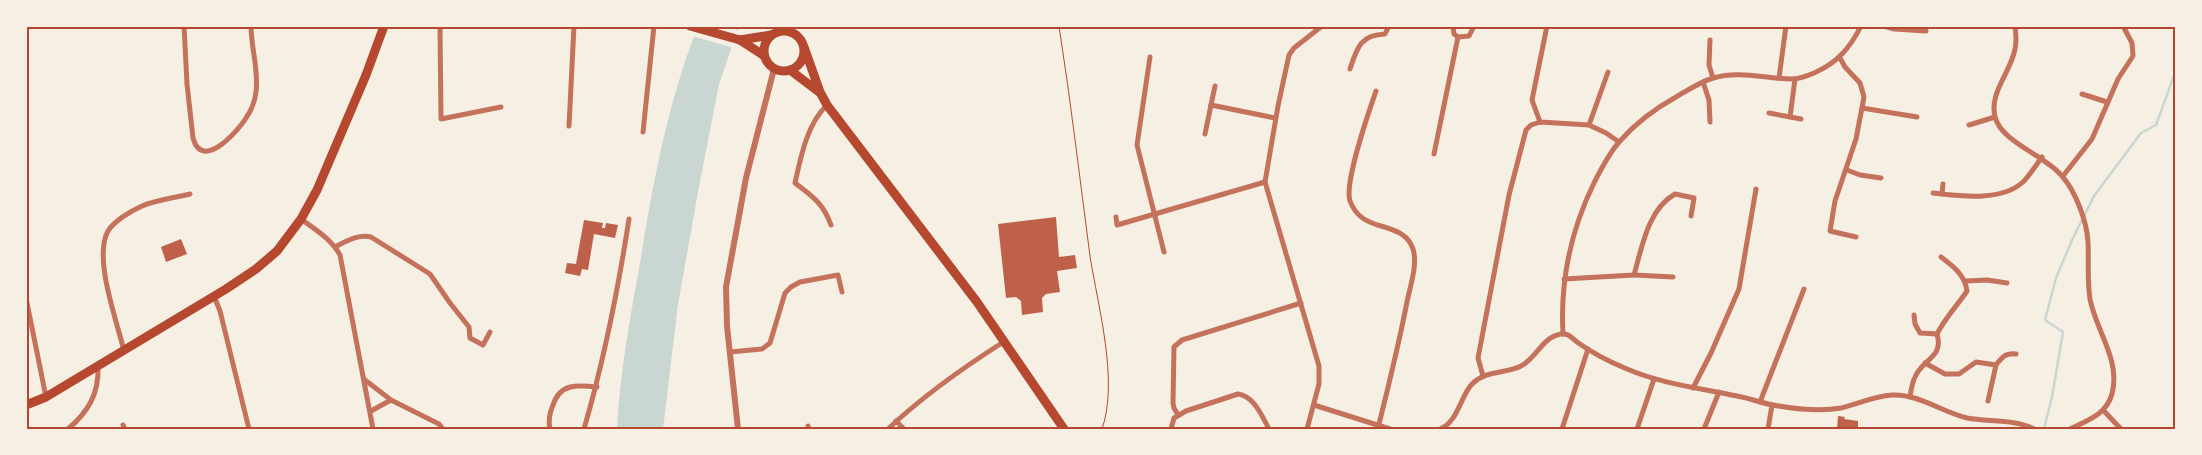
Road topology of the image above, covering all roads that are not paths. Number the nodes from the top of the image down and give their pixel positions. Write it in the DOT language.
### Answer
graph roads {
  1 [pos="184,26"];
  2 [pos="250,26"];
  3 [pos="384,26"];
  4 [pos="440,26"];
  5 [pos="574,26"];
  6 [pos="654,26"];
  7 [pos="690,26"];
  8 [pos="796,26"];
  9 [pos="1322,26"];
  10 [pos="1389,26"];
  11 [pos="1453,26"];
  12 [pos="1474,26"];
  13 [pos="1547,26"];
  14 [pos="1786,26"];
  15 [pos="1861,26"];
  16 [pos="1884,26"];
  17 [pos="2015,26"];
  18 [pos="2123,26"];
  19 [pos="777,31"];
  20 [pos="1926,31"];
  21 [pos="1458,37"];
  22 [pos="1710,40"];
  23 [pos="802,42"];
  24 [pos="752,43"];
  25 [pos="763,55"];
  26 [pos="1150,57"];
  27 [pos="1840,58"];
  28 [pos="774,69"];
  29 [pos="1350,69"];
  30 [pos="790,70"];
  31 [pos="1608,72"];
  32 [pos="1713,78"];
  33 [pos="1779,78"];
  34 [pos="1795,79"];
  35 [pos="1703,82"];
  36 [pos="1215,86"];
  37 [pos="1376,91"];
  38 [pos="820,92"];
  39 [pos="2082,94"];
  40 [pos="2107,102"];
  41 [pos="827,105"];
  42 [pos="1212,105"];
  43 [pos="501,107"];
  44 [pos="1862,108"];
  45 [pos="1769,113"];
  46 [pos="1917,116"];
  47 [pos="1790,117"];
  48 [pos="1995,117"];
  49 [pos="1276,118"];
  50 [pos="1801,119"];
  51 [pos="1540,122"];
  52 [pos="1710,122"];
  53 [pos="1589,125"];
  54 [pos="1969,125"];
  55 [pos="569,126"];
  56 [pos="643,132"];
  57 [pos="1205,134"];
  58 [pos="1619,142"];
  59 [pos="1434,154"];
  60 [pos="2042,158"];
  61 [pos="1847,170"];
  62 [pos="2063,176"];
  63 [pos="1880,178"];
  64 [pos="1265,182"];
  65 [pos="1943,184"];
  66 [pos="1756,189"];
  67 [pos="1933,193"];
  68 [pos="190,194"];
  69 [pos="1942,194"];
  70 [pos="1153,214"];
  71 [pos="1691,216"];
  72 [pos="1116,218"];
  73 [pos="630,219"];
  74 [pos="301,220"];
  75 [pos="832,225"];
  76 [pos="1856,237"];
  77 [pos="335,247"];
  78 [pos="1164,252"];
  79 [pos="1941,257"];
  80 [pos="1634,275"];
  81 [pos="1673,277"];
  82 [pos="1564,279"];
  83 [pos="1966,282"];
  84 [pos="2007,283"];
  85 [pos="1804,289"];
  86 [pos="842,292"];
  87 [pos="214,296"];
  88 [pos="26,298"];
  89 [pos="1301,303"];
  90 [pos="1914,315"];
  91 [pos="490,332"];
  92 [pos="1563,334"];
  93 [pos="1937,334"];
  94 [pos="1005,340"];
  95 [pos="1588,349"];
  96 [pos="124,351"];
  97 [pos="730,352"];
  98 [pos="2016,354"];
  99 [pos="1925,363"];
  100 [pos="1996,365"];
  101 [pos="98,367"];
  102 [pos="1483,376"];
  103 [pos="365,380"];
  104 [pos="1654,380"];
  105 [pos="596,387"];
  106 [pos="1693,388"];
  107 [pos="1719,392"];
  108 [pos="46,397"];
  109 [pos="1910,397"];
  110 [pos="391,400"];
  111 [pos="1988,401"];
  112 [pos="1760,402"];
  113 [pos="26,405"];
  114 [pos="1314,405"];
  115 [pos="1772,405"];
  116 [pos="371,411"];
  117 [pos="2104,411"];
  118 [pos="1178,415"];
  119 [pos="1983,420"];
  120 [pos="896,421"];
  121 [pos="1379,424"];
  122 [pos="1442,428"];
  123 [pos="68,429"];
  124 [pos="249,429"];
  125 [pos="373,429"];
  126 [pos="443,429"];
  127 [pos="550,429"];
  128 [pos="584,429"];
  129 [pos="738,429"];
  130 [pos="888,429"];
  131 [pos="904,429"];
  132 [pos="1064,429"];
  133 [pos="1171,429"];
  134 [pos="1269,429"];
  135 [pos="1307,429"];
  136 [pos="1390,429"];
  137 [pos="1562,429"];
  138 [pos="1637,429"];
  139 [pos="1704,429"];
  140 [pos="1768,429"];
  141 [pos="1986,429"];
  142 [pos="2034,429"];
  143 [pos="2070,429"];
  144 [pos="2121,429"];
  1 -- 2 [label="street"];
  3 -- 74 [label="main road"];
  4 -- 43 [label="street"];
  5 -- 55 [label="street"];
  6 -- 56 [label="street"];
  7 -- 24 [label="main road"];
  8 -- 23 [label="main road"];
  9 -- 49 [label="street"];
  10 -- 29 [label="street"];
  11 -- 21 [label="street"];
  12 -- 21 [label="street"];
  13 -- 51 [label="street"];
  14 -- 33 [label="street"];
  15 -- 27 [label="street"];
  16 -- 20 [label="street"];
  17 -- 48 [label="street"];
  18 -- 40 [label="street"];
  19 -- 23 [label="main road"];
  19 -- 24 [label="main road"];
  19 -- 25 [label="main road"];
  21 -- 59 [label="street"];
  22 -- 32 [label="street"];
  23 -- 30 [label="main road"];
  23 -- 38 [label="main road"];
  24 -- 25 [label="main road"];
  25 -- 28 [label="main road"];
  26 -- 70 [label="street"];
  27 -- 34 [label="street"];
  27 -- 44 [label="street"];
  28 -- 30 [label="main road"];
  28 -- 97 [label="street"];
  30 -- 38 [label="main road"];
  31 -- 53 [label="street"];
  32 -- 33 [label="street"];
  32 -- 35 [label="street"];
  33 -- 34 [label="street"];
  34 -- 47 [label="street"];
  35 -- 52 [label="street"];
  35 -- 58 [label="street"];
  36 -- 42 [label="street"];
  37 -- 121 [label="street"];
  38 -- 41 [label="main road"];
  39 -- 40 [label="street"];
  40 -- 62 [label="street"];
  41 -- 75 [label="street"];
  41 -- 94 [label="main road"];
  42 -- 49 [label="street"];
  42 -- 57 [label="street"];
  44 -- 46 [label="street"];
  44 -- 61 [label="street"];
  45 -- 47 [label="street"];
  47 -- 50 [label="street"];
  48 -- 54 [label="street"];
  48 -- 60 [label="street"];
  49 -- 64 [label="street"];
  51 -- 53 [label="street"];
  51 -- 102 [label="street"];
  53 -- 58 [label="street"];
  58 -- 82 [label="street"];
  60 -- 62 [label="street"];
  60 -- 69 [label="street"];
  61 -- 63 [label="street"];
  61 -- 76 [label="street"];
  62 -- 117 [label="street"];
  64 -- 70 [label="street"];
  64 -- 89 [label="street"];
  65 -- 69 [label="street"];
  66 -- 106 [label="street"];
  67 -- 69 [label="street"];
  68 -- 96 [label="street"];
  70 -- 72 [label="street"];
  70 -- 78 [label="street"];
  71 -- 80 [label="street"];
  73 -- 105 [label="street"];
  74 -- 77 [label="street"];
  74 -- 87 [label="main road"];
  77 -- 91 [label="street"];
  77 -- 103 [label="street"];
  79 -- 83 [label="street"];
  80 -- 81 [label="street"];
  80 -- 82 [label="street"];
  82 -- 92 [label="street"];
  83 -- 84 [label="street"];
  83 -- 93 [label="street"];
  85 -- 112 [label="street"];
  86 -- 97 [label="street"];
  87 -- 96 [label="main road"];
  87 -- 124 [label="street"];
  88 -- 108 [label="street"];
  89 -- 114 [label="street"];
  89 -- 118 [label="street"];
  90 -- 93 [label="street"];
  92 -- 95 [label="street"];
  92 -- 102 [label="street"];
  93 -- 99 [label="street"];
  94 -- 120 [label="street"];
  94 -- 132 [label="main road"];
  95 -- 104 [label="street"];
  95 -- 137 [label="street"];
  96 -- 101 [label="main road"];
  97 -- 129 [label="street"];
  98 -- 100 [label="street"];
  99 -- 100 [label="street"];
  99 -- 109 [label="street"];
  100 -- 111 [label="street"];
  101 -- 108 [label="main road"];
  101 -- 123 [label="street"];
  102 -- 122 [label="street"];
  103 -- 110 [label="street"];
  103 -- 116 [label="street"];
  104 -- 106 [label="street"];
  104 -- 138 [label="street"];
  105 -- 127 [label="street"];
  105 -- 128 [label="street"];
  106 -- 107 [label="street"];
  107 -- 112 [label="street"];
  107 -- 139 [label="street"];
  108 -- 113 [label="main road"];
  109 -- 115 [label="street"];
  109 -- 119 [label="street"];
  110 -- 116 [label="street"];
  110 -- 126 [label="street"];
  112 -- 115 [label="street"];
  114 -- 121 [label="street"];
  114 -- 135 [label="street"];
  115 -- 140 [label="street"];
  116 -- 125 [label="street"];
  117 -- 143 [label="street"];
  117 -- 144 [label="street"];
  118 -- 133 [label="street"];
  118 -- 134 [label="street"];
  119 -- 141 [label="street"];
  119 -- 142 [label="street"];
  120 -- 130 [label="street"];
  120 -- 131 [label="street"];
  121 -- 136 [label="street"];
}
